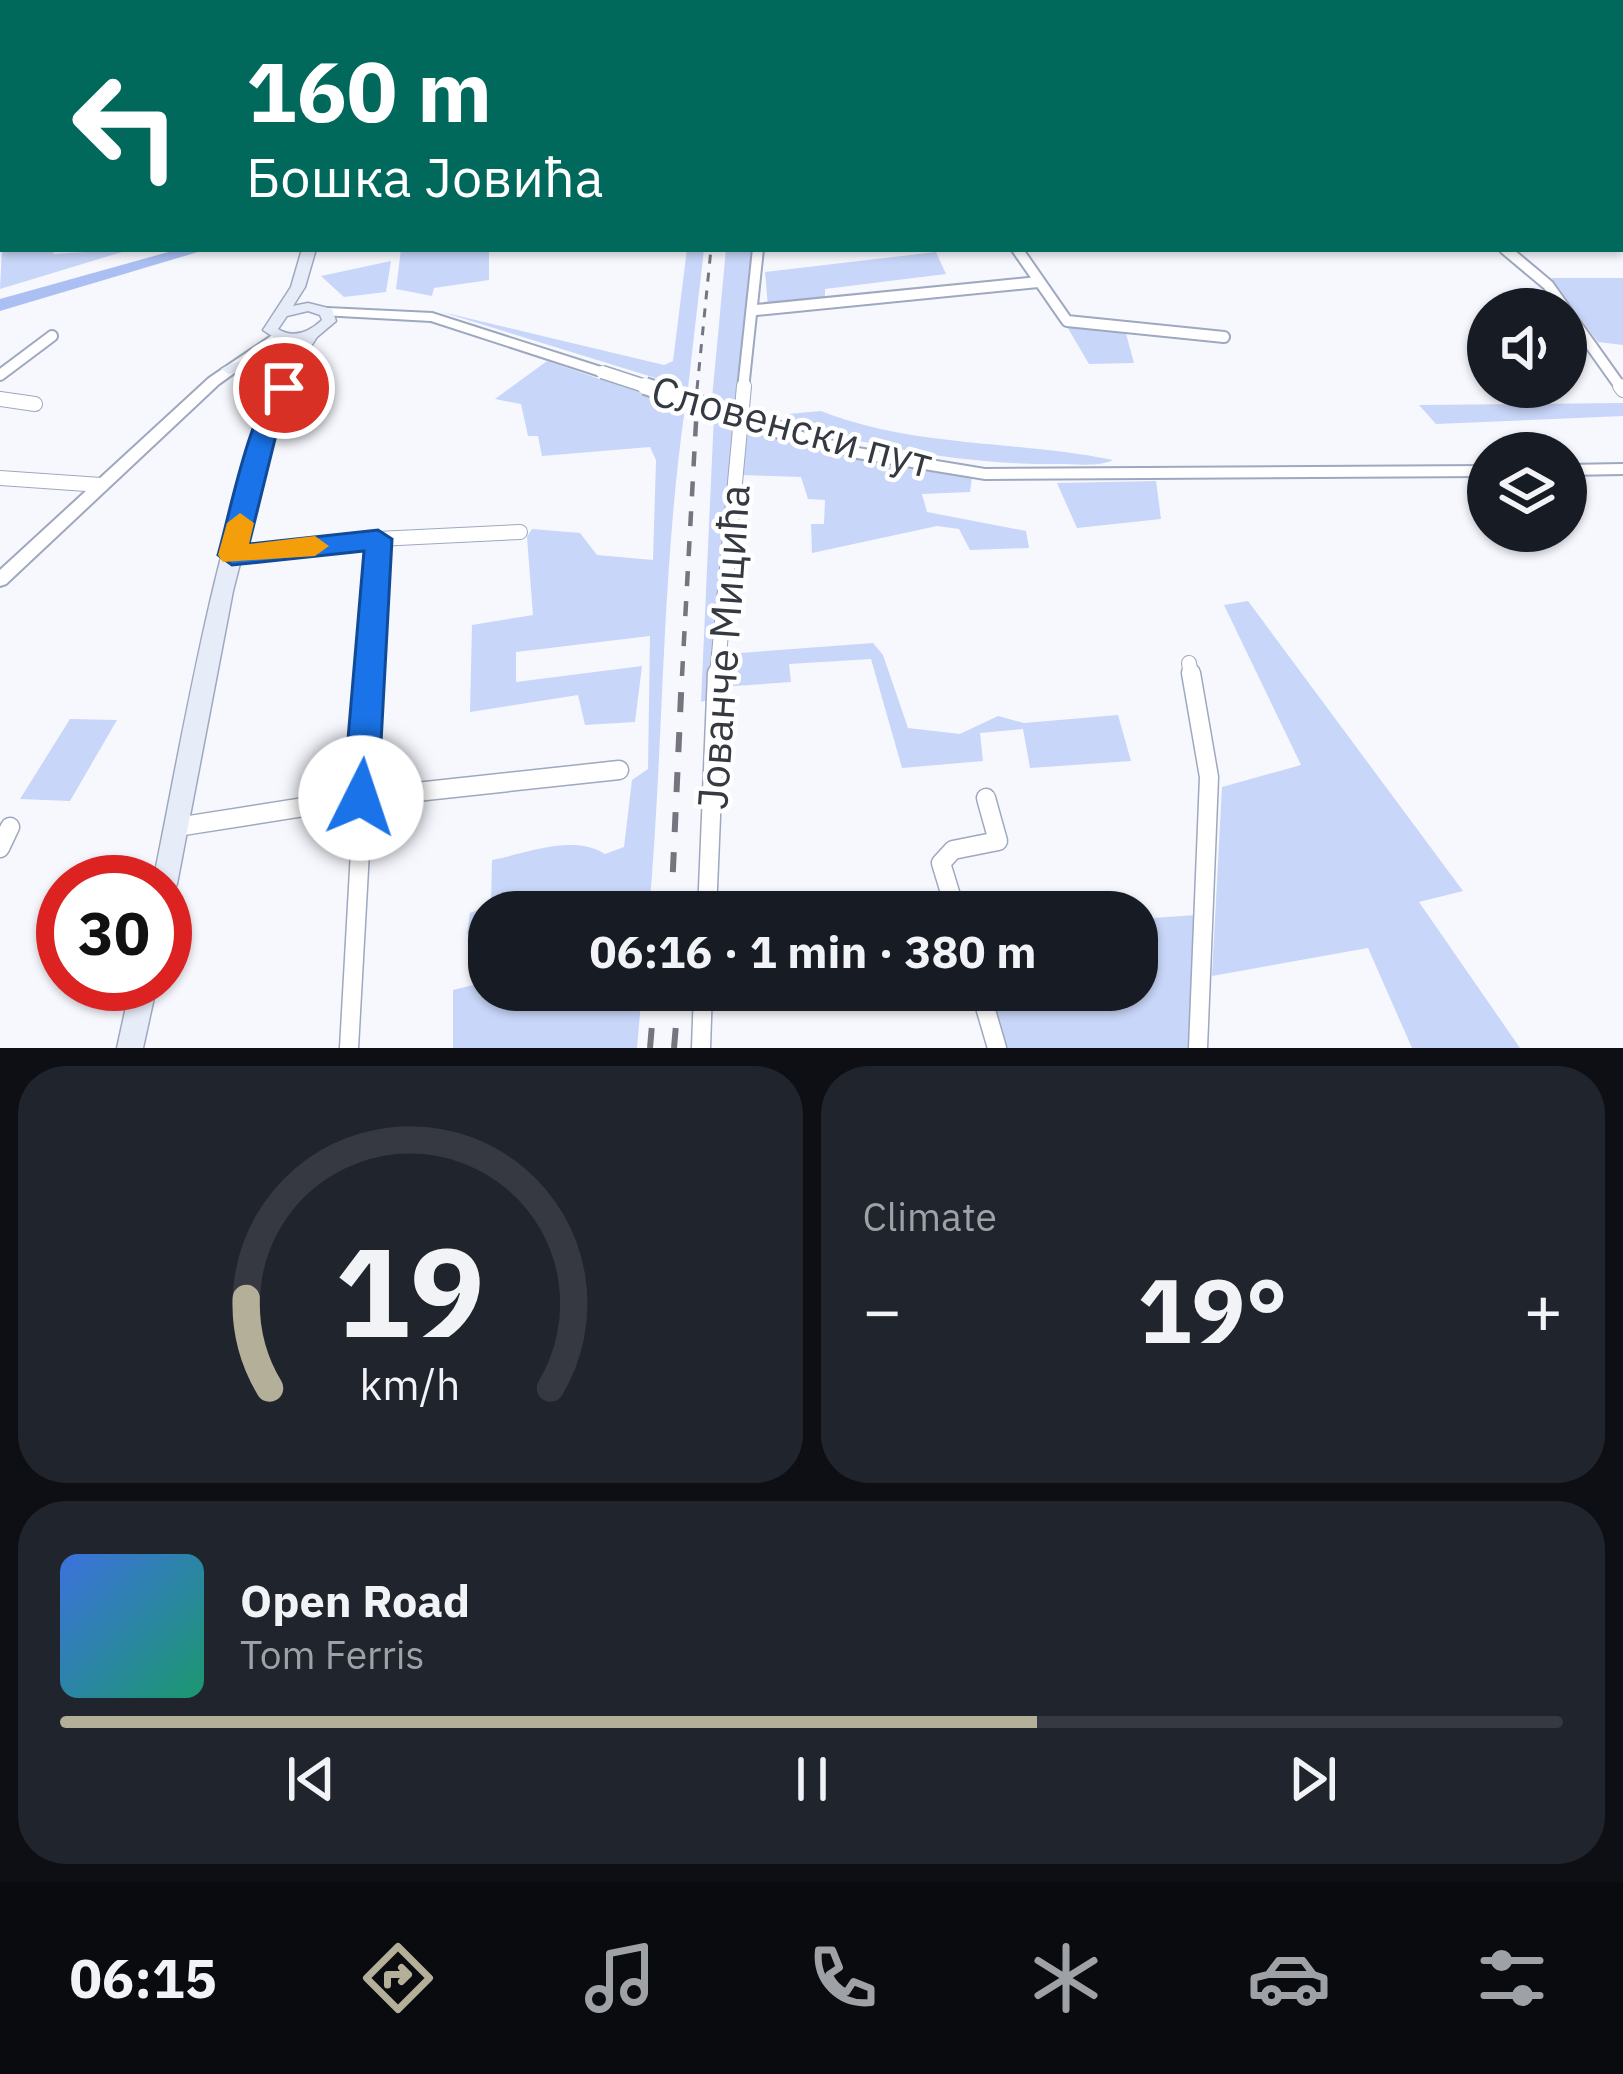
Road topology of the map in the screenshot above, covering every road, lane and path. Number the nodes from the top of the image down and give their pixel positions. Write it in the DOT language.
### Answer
graph roads {
  1 [pos="308,252"];
  2 [pos="758,252"];
  3 [pos="1019,252"];
  4 [pos="1509,252"];
  5 [pos="301,279"];
  6 [pos="1038,282"];
  7 [pos="756,310"];
  8 [pos="283,313"];
  9 [pos="319,320"];
  10 [pos="276,334"];
  11 [pos="52,336"];
  12 [pos="1224,337"];
  13 [pos="0,375"];
  14 [pos="221,375"];
  15 [pos="278,375"];
  16 [pos="1623,390"];
  17 [pos="278,398"];
  18 [pos="0,399"];
  19 [pos="35,404"];
  20 [pos="1623,469"];
  21 [pos="1587,470"];
  22 [pos="1467,471"];
  23 [pos="0,478"];
  24 [pos="101,485"];
  25 [pos="520,532"];
  26 [pos="378,539"];
  27 [pos="232,555"];
  28 [pos="0,580"];
  29 [pos="1189,663"];
  30 [pos="619,770"];
  31 [pos="361,798"];
  32 [pos="986,798"];
  33 [pos="177,826"];
  34 [pos="10,827"];
  35 [pos="0,848"];
  36 [pos="171,855"];
  37 [pos="707,891"];
  38 [pos="950,891"];
  39 [pos="138,1011"];
  40 [pos="702,1011"];
  41 [pos="986,1011"];
  42 [pos="130,1048"];
  43 [pos="349,1048"];
  44 [pos="701,1048"];
  45 [pos="997,1048"];
  46 [pos="1198,1048"];
  1 -- 5 [label="main road"];
  2 -- 7 [label="street, Јованче Мицића"];
  3 -- 6 [label="street"];
  4 -- 16 [label="street"];
  5 -- 8 [label="main road"];
  5 -- 9 [label="main road"];
  6 -- 7 [label="street"];
  6 -- 12 [label="street"];
  7 -- 37 [label="street, Јованче Мицића"];
  8 -- 9 [label="main road"];
  8 -- 10 [label="main road"];
  9 -- 10 [label="main road"];
  9 -- 17 [label="main road"];
  9 -- 22 [label="street, Словенски пут, bridge"];
  10 -- 14 [label="street"];
  10 -- 15 [label="main road"];
  11 -- 13 [label="street"];
  14 -- 15 [label="main road"];
  14 -- 24 [label="street"];
  15 -- 17 [label="main road"];
  17 -- 27 [label="main road"];
  18 -- 19 [label="street"];
  20 -- 21 [label="street"];
  23 -- 24 [label="street"];
  24 -- 28 [label="street"];
  25 -- 26 [label="street"];
  26 -- 27 [label="street"];
  26 -- 31 [label="street"];
  27 -- 33 [label="main road"];
  29 -- 46 [label="street"];
  30 -- 31 [label="street"];
  31 -- 33 [label="street"];
  31 -- 43 [label="street"];
  32 -- 38 [label="street"];
  33 -- 36 [label="main road"];
  34 -- 35 [label="street"];
  39 -- 42 [label="main road"];
  40 -- 44 [label="street"];
  41 -- 45 [label="street"];
}
